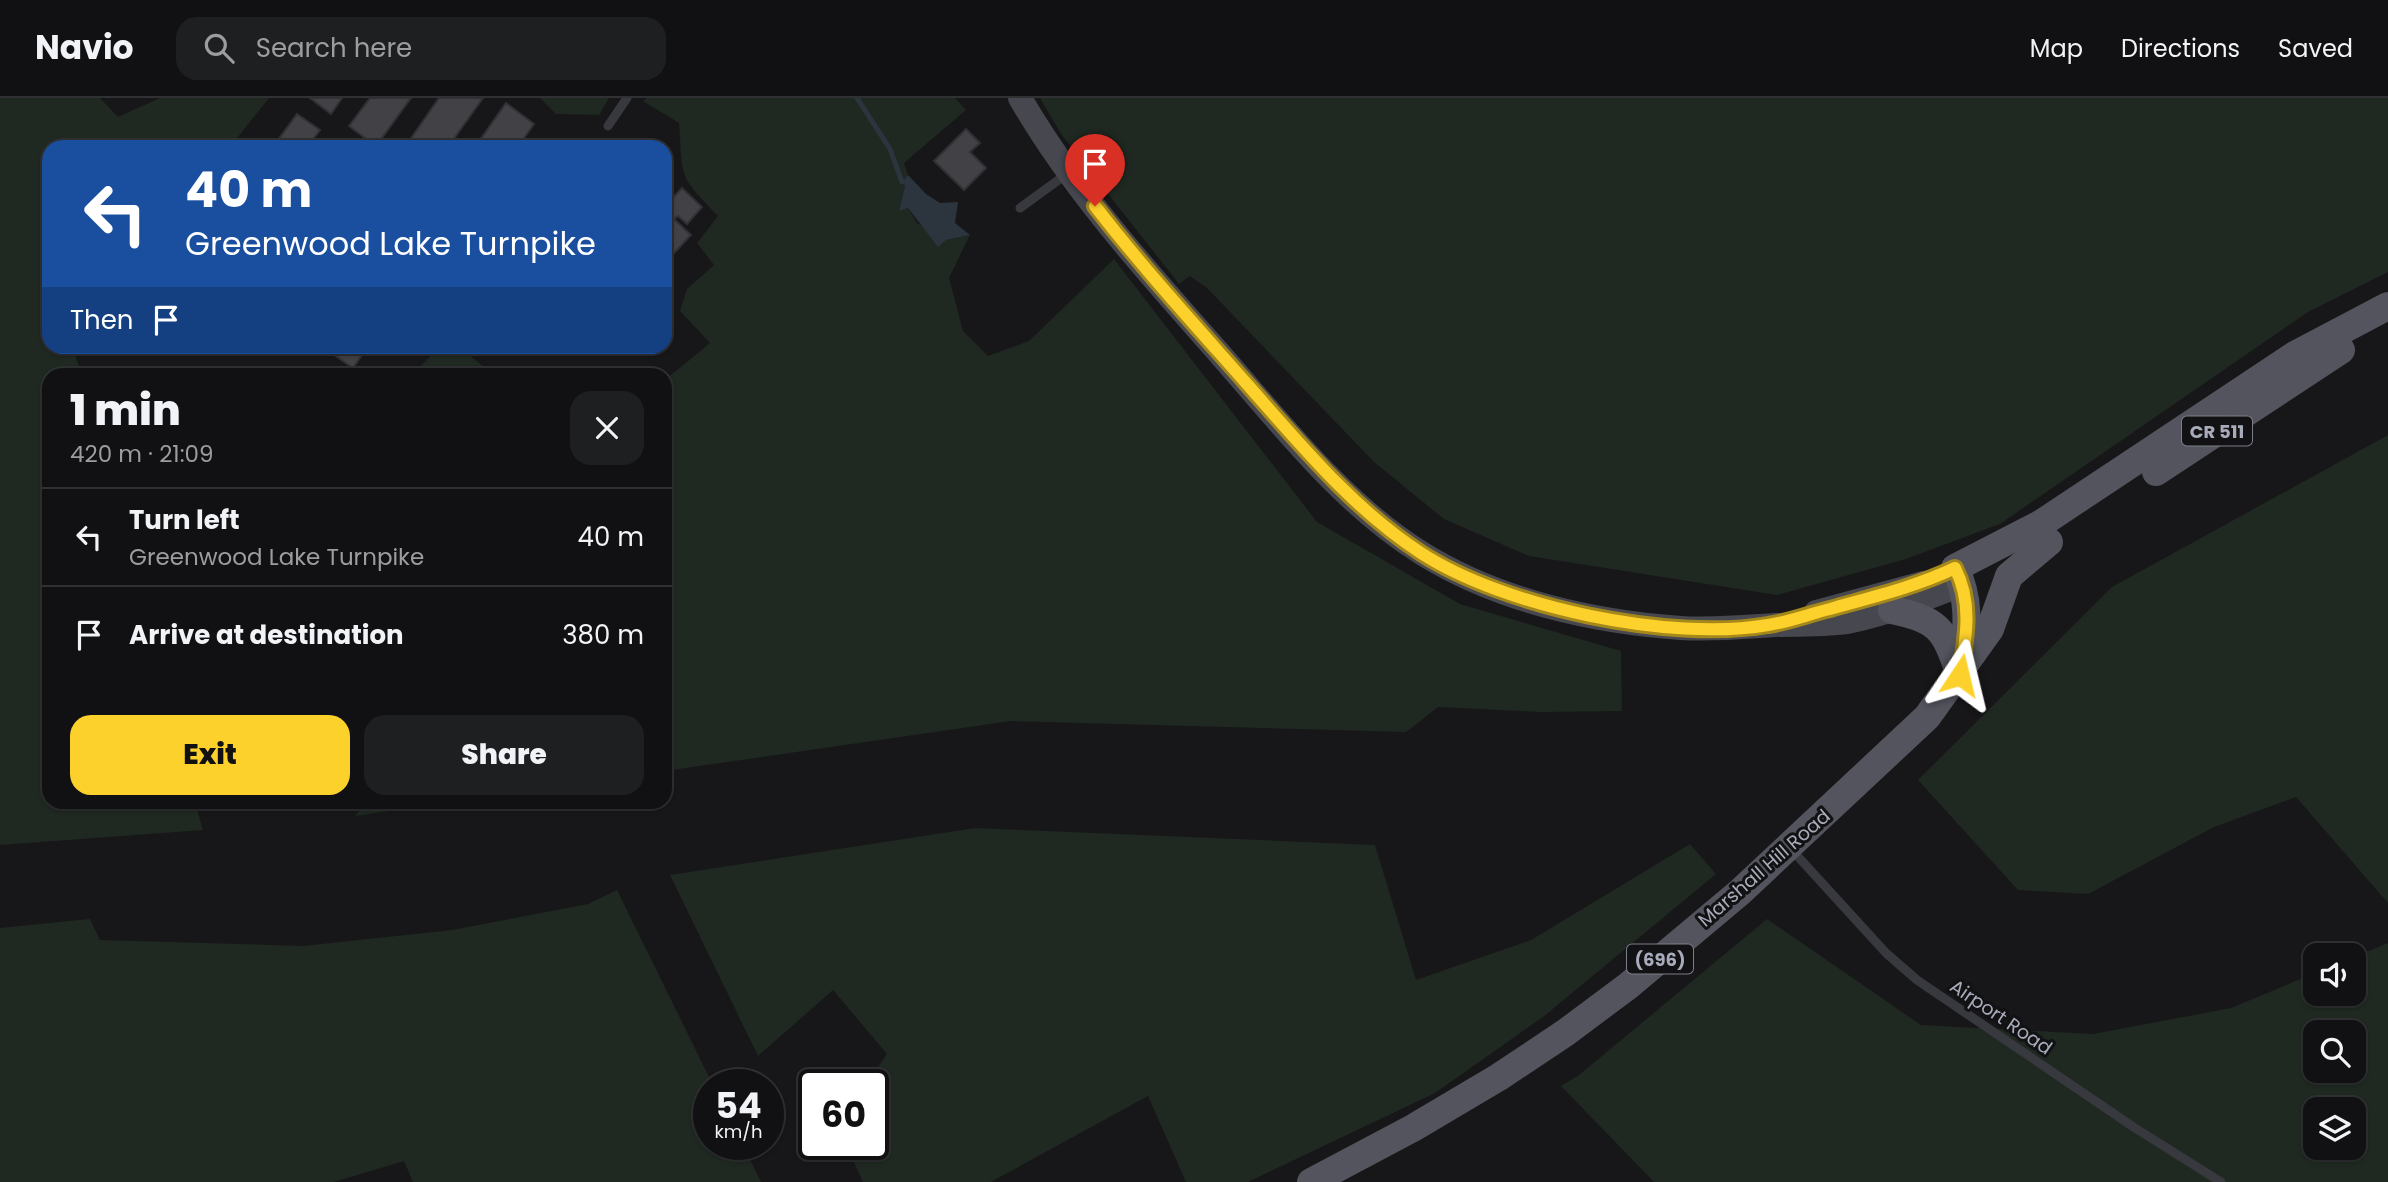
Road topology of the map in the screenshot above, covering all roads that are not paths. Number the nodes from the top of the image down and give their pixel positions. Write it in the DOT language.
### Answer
graph roads {
  1 [pos="627,98"];
  2 [pos="1020,98"];
  3 [pos="608,125"];
  4 [pos="1069,172"];
  5 [pos="1020,208"];
  6 [pos="2388,306"];
  7 [pos="2388,325"];
  8 [pos="2049,542"];
  9 [pos="1959,576"];
  10 [pos="1892,610"];
  11 [pos="1768,625"];
  12 [pos="1960,675"];
  13 [pos="1790,848"];
  14 [pos="1311,1182"];
  15 [pos="2221,1182"];
  1 -- 3 [label="lane"];
  2 -- 4 [label="main road, CR 511"];
  4 -- 5 [label="lane"];
  4 -- 11 [label="main road, CR 511"];
  6 -- 9 [label="main road, CR 511"];
  7 -- 8 [label="main road, CR 511"];
  8 -- 9 [label="main road, CR 511"];
  8 -- 12 [label="main road"];
  9 -- 10 [label="main road, CR 511"];
  9 -- 11 [label="main road, CR 511"];
  9 -- 12 [label="main road, Marshall Hill Road"];
  10 -- 11 [label="main road, CR 511"];
  10 -- 12 [label="main road"];
  12 -- 13 [label="main road, Marshall Hill Road / (696)"];
  13 -- 14 [label="main road, Marshall Hill Road / (696)"];
  13 -- 15 [label="lane, Airport Road"];
}
